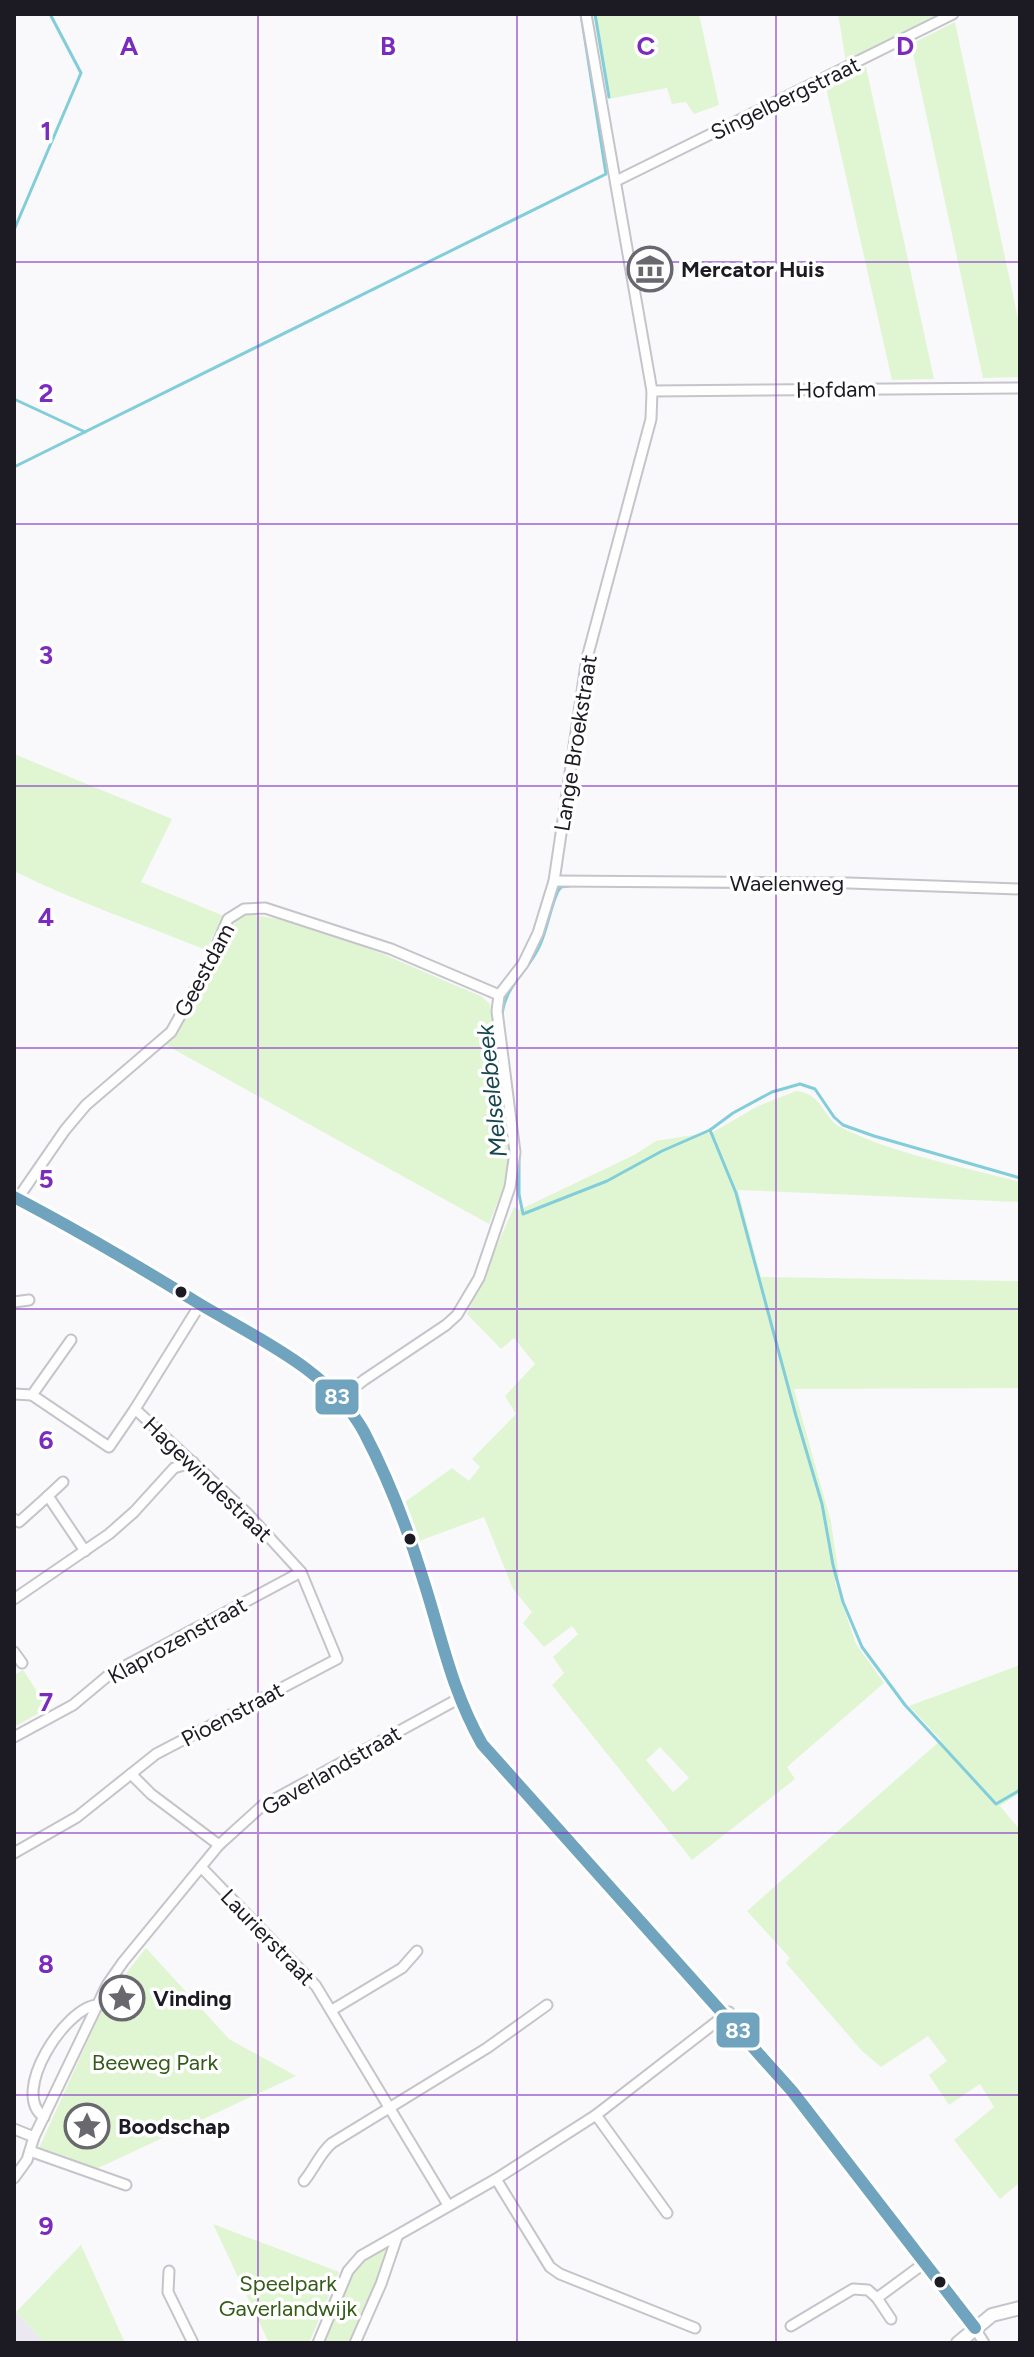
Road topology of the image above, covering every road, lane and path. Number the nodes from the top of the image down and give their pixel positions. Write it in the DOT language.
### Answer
graph roads {
  1 [pos="586,14"];
  2 [pos="953,14"];
  3 [pos="616,181"];
  4 [pos="1020,388"];
  5 [pos="652,391"];
  6 [pos="554,881"];
  7 [pos="1020,889"];
  8 [pos="499,995"];
  9 [pos="16,1200"];
  10 [pos="29,1300"];
  11 [pos="14,1302"];
  12 [pos="201,1303"];
  13 [pos="71,1340"];
  14 [pos="14,1394"];
  15 [pos="32,1395"];
  16 [pos="340,1399"];
  17 [pos="135,1409"];
  18 [pos="193,1462"];
  19 [pos="63,1482"];
  20 [pos="48,1496"];
  21 [pos="14,1519"];
  22 [pos="85,1551"];
  23 [pos="301,1572"];
  24 [pos="14,1599"];
  25 [pos="14,1652"];
  26 [pos="337,1659"];
  27 [pos="22,1663"];
  28 [pos="458,1699"];
  29 [pos="14,1737"];
  30 [pos="131,1774"];
  31 [pos="219,1845"];
  32 [pos="14,1853"];
  33 [pos="201,1867"];
  34 [pos="417,1951"];
  35 [pos="97,2005"];
  36 [pos="547,2005"];
  37 [pos="332,2010"];
  38 [pos="728,2013"];
  39 [pos="390,2108"];
  40 [pos="596,2115"];
  41 [pos="44,2117"];
  42 [pos="14,2129"];
  43 [pos="34,2137"];
  44 [pos="30,2151"];
  45 [pos="14,2178"];
  46 [pos="496,2179"];
  47 [pos="304,2181"];
  48 [pos="126,2185"];
  49 [pos="448,2205"];
  50 [pos="667,2213"];
  51 [pos="397,2237"];
  52 [pos="926,2262"];
  53 [pos="169,2271"];
  54 [pos="877,2298"];
  55 [pos="1020,2308"];
  56 [pos="891,2319"];
  57 [pos="791,2326"];
  58 [pos="695,2328"];
  59 [pos="975,2328"];
  60 [pos="193,2343"];
  61 [pos="318,2343"];
  62 [pos="355,2343"];
  63 [pos="958,2343"];
  64 [pos="984,2343"];
  1 -- 3 [label="street, Lange Broekstraat"];
  2 -- 3 [label="street, Singelbergstraat"];
  3 -- 5 [label="street, Lange Broekstraat"];
  4 -- 5 [label="street, Hofdam"];
  5 -- 6 [label="street, Lange Broekstraat"];
  6 -- 7 [label="street, Waelenweg"];
  6 -- 8 [label="street, Lange Broekstraat"];
  8 -- 9 [label="street, Geestdam"];
  8 -- 16 [label="street"];
  9 -- 12 [label="street"];
  10 -- 11 [label="street"];
  12 -- 16 [label="street"];
  12 -- 17 [label="street, Hagewindestraat"];
  13 -- 15 [label="street"];
  14 -- 15 [label="street"];
  15 -- 17 [label="street"];
  16 -- 28 [label="street"];
  17 -- 18 [label="street, Hagewindestraat"];
  18 -- 22 [label="street"];
  18 -- 23 [label="street, Hagewindestraat"];
  19 -- 20 [label="street"];
  20 -- 21 [label="street"];
  20 -- 22 [label="street"];
  22 -- 24 [label="street"];
  23 -- 26 [label="street, Hagewindestraat"];
  23 -- 29 [label="street, Klaprozenstraat"];
  25 -- 27 [label="street"];
  26 -- 30 [label="street, Pioenstraat"];
  28 -- 31 [label="street, Gaverlandstraat"];
  28 -- 38 [label="street"];
  30 -- 31 [label="street"];
  30 -- 32 [label="street, Pioenstraat"];
  31 -- 33 [label="street, Gaverlandstraat"];
  33 -- 35 [label="street, Gaverlandstraat"];
  33 -- 37 [label="street, Laurierstraat"];
  34 -- 37 [label="street"];
  35 -- 41 [label="street, Gaverlandstraat"];
  35 -- 41 [label="street, Gaverlandstraat"];
  36 -- 39 [label="street"];
  37 -- 39 [label="street, Laurierstraat"];
  38 -- 40 [label="street"];
  38 -- 52 [label="street"];
  39 -- 47 [label="street"];
  39 -- 49 [label="street, Laurierstraat"];
  40 -- 46 [label="street"];
  40 -- 50 [label="street"];
  41 -- 43 [label="street, Gaverlandstraat"];
  42 -- 43 [label="street"];
  43 -- 44 [label="street, Gaverlandstraat"];
  44 -- 45 [label="street, Gaverlandstraat"];
  44 -- 48 [label="street"];
  46 -- 49 [label="street"];
  46 -- 58 [label="street"];
  49 -- 51 [label="street"];
  51 -- 61 [label="street"];
  51 -- 62 [label="street"];
  52 -- 54 [label="street"];
  52 -- 59 [label="street"];
  53 -- 60 [label="street"];
  54 -- 56 [label="street"];
  54 -- 57 [label="street"];
  55 -- 59 [label="main road"];
  59 -- 63 [label="main road"];
  59 -- 64 [label="street"];
}
